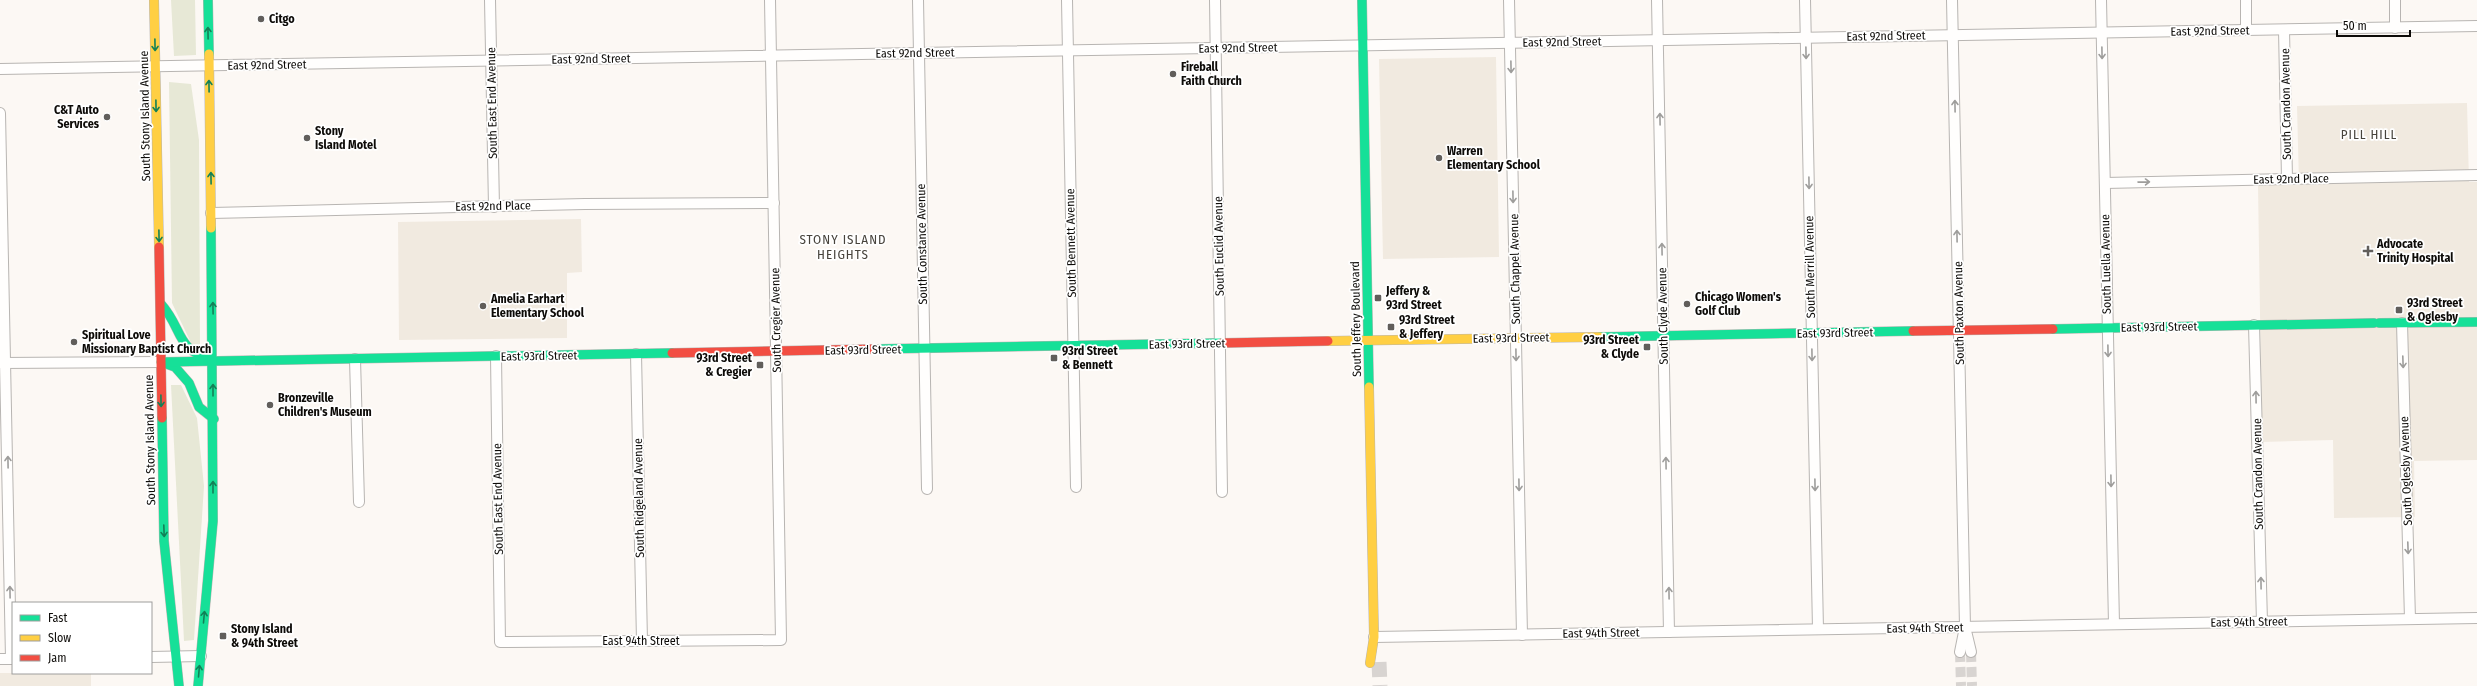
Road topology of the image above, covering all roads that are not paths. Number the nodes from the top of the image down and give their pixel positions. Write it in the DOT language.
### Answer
graph roads {
  1 [pos="154,0"];
  2 [pos="208,0"];
  3 [pos="490,0"];
  4 [pos="770,0"];
  5 [pos="918,0"];
  6 [pos="1067,0"];
  7 [pos="1215,0"];
  8 [pos="1362,0"];
  9 [pos="1509,0"];
  10 [pos="1657,0"];
  11 [pos="1805,0"];
  12 [pos="1952,0"];
  13 [pos="2101,0"];
  14 [pos="2246,0"];
  15 [pos="2395,0"];
  16 [pos="2477,26"];
  17 [pos="2395,28"];
  18 [pos="2246,30"];
  19 [pos="2284,30"];
  20 [pos="2102,33"];
  21 [pos="1953,35"];
  22 [pos="1806,38"];
  23 [pos="1658,40"];
  24 [pos="1510,43"];
  25 [pos="1363,46"];
  26 [pos="1216,48"];
  27 [pos="1068,51"];
  28 [pos="919,53"];
  29 [pos="771,56"];
  30 [pos="491,61"];
  31 [pos="209,66"];
  32 [pos="156,67"];
  33 [pos="0,69"];
  34 [pos="0,114"];
  35 [pos="2477,175"];
  36 [pos="2287,179"];
  37 [pos="2105,182"];
  38 [pos="774,203"];
  39 [pos="494,206"];
  40 [pos="211,213"];
  41 [pos="160,303"];
  42 [pos="2477,322"];
  43 [pos="2402,323"];
  44 [pos="2254,325"];
  45 [pos="2108,328"];
  46 [pos="1959,331"];
  47 [pos="1812,333"];
  48 [pos="1664,336"];
  49 [pos="1516,338"];
  50 [pos="1369,341"];
  51 [pos="1221,343"];
  52 [pos="1073,346"];
  53 [pos="924,349"];
  54 [pos="776,351"];
  55 [pos="636,354"];
  56 [pos="496,356"];
  57 [pos="355,359"];
  58 [pos="213,361"];
  59 [pos="161,362"];
  60 [pos="2,363"];
  61 [pos="214,419"];
  62 [pos="1076,487"];
  63 [pos="927,489"];
  64 [pos="1222,492"];
  65 [pos="359,502"];
  66 [pos="2477,618"];
  67 [pos="2410,619"];
  68 [pos="2262,622"];
  69 [pos="2114,624"];
  70 [pos="1965,627"];
  71 [pos="1818,629"];
  72 [pos="1669,632"];
  73 [pos="1522,635"];
  74 [pos="1374,637"];
  75 [pos="782,640"];
  76 [pos="642,641"];
  77 [pos="500,642"];
  78 [pos="1960,652"];
  79 [pos="1971,652"];
  80 [pos="175,656"];
  81 [pos="201,656"];
  82 [pos="152,657"];
  83 [pos="0,659"];
  84 [pos="12,659"];
  85 [pos="1379,662"];
  86 [pos="1370,663"];
  87 [pos="180,686"];
  88 [pos="198,686"];
  1 -- 32 [label="main road, South Stony Island Avenue, one-way"];
  31 -- 2 [label="main road, one-way"];
  3 -- 30 [label="street, South East End Avenue"];
  4 -- 29 [label="street, South Cregier Avenue"];
  5 -- 28 [label="street, South Constance Avenue"];
  6 -- 27 [label="street, South Bennett Avenue"];
  7 -- 26 [label="street, South Euclid Avenue"];
  8 -- 25 [label="main road, South Jeffery Boulevard"];
  9 -- 24 [label="street, South Chappel Avenue"];
  10 -- 23 [label="street, South Clyde Avenue"];
  11 -- 22 [label="street, South Merrill Avenue"];
  12 -- 21 [label="street, South Paxton Avenue"];
  13 -- 20 [label="street, South Luella Avenue"];
  14 -- 18 [label="street"];
  15 -- 17 [label="street"];
  16 -- 17 [label="street, East 92nd Street"];
  17 -- 19 [label="street, East 92nd Street"];
  18 -- 19 [label="street, East 92nd Street"];
  18 -- 20 [label="street, East 92nd Street"];
  19 -- 36 [label="street, South Crandon Avenue"];
  20 -- 21 [label="street, East 92nd Street"];
  20 -- 37 [label="street, South Luella Avenue, one-way"];
  21 -- 22 [label="street, East 92nd Street"];
  46 -- 21 [label="street, South Paxton Avenue, one-way"];
  22 -- 23 [label="street, East 92nd Street"];
  22 -- 47 [label="street, South Merrill Avenue, one-way"];
  23 -- 24 [label="street, East 92nd Street"];
  48 -- 23 [label="street, South Clyde Avenue, one-way"];
  24 -- 25 [label="street, East 92nd Street"];
  24 -- 49 [label="street, South Chappel Avenue, one-way"];
  25 -- 26 [label="street, East 92nd Street"];
  25 -- 50 [label="main road, South Jeffery Boulevard"];
  26 -- 27 [label="street, East 92nd Street"];
  26 -- 51 [label="street, South Euclid Avenue"];
  27 -- 28 [label="street, East 92nd Street"];
  27 -- 52 [label="street, South Bennett Avenue"];
  28 -- 29 [label="street, East 92nd Street"];
  28 -- 53 [label="street, South Constance Avenue"];
  29 -- 30 [label="street, East 92nd Street"];
  29 -- 38 [label="street, South Cregier Avenue"];
  30 -- 31 [label="street, East 92nd Street"];
  30 -- 39 [label="street, South East End Avenue"];
  31 -- 32 [label="street, East 92nd Street"];
  40 -- 31 [label="main road, one-way"];
  32 -- 33 [label="street, East 92nd Street"];
  32 -- 41 [label="main road, South Stony Island Avenue, one-way"];
  34 -- 60 [label="street"];
  35 -- 36 [label="street, East 92nd Place"];
  37 -- 36 [label="street, East 92nd Place, one-way"];
  37 -- 45 [label="street, South Luella Avenue"];
  38 -- 39 [label="street, East 92nd Place"];
  38 -- 54 [label="street, South Cregier Avenue"];
  39 -- 40 [label="street, East 92nd Place"];
  58 -- 40 [label="main road, one-way"];
  41 -- 58 [label="main road"];
  41 -- 59 [label="main road, South Stony Island Avenue"];
  42 -- 43 [label="main road, East 93rd Street"];
  43 -- 44 [label="main road, East 93rd Street"];
  43 -- 67 [label="street, South Oglesby Avenue, one-way"];
  44 -- 45 [label="main road, East 93rd Street"];
  68 -- 44 [label="street, South Crandon Avenue, one-way"];
  45 -- 46 [label="main road, East 93rd Street"];
  45 -- 69 [label="street, South Luella Avenue, one-way"];
  46 -- 47 [label="main road, East 93rd Street"];
  46 -- 70 [label="street, South Paxton Avenue"];
  47 -- 48 [label="main road, East 93rd Street"];
  47 -- 71 [label="street, South Merrill Avenue, one-way"];
  48 -- 49 [label="main road, East 93rd Street"];
  72 -- 48 [label="street, South Clyde Avenue, one-way"];
  49 -- 50 [label="main road, East 93rd Street"];
  49 -- 73 [label="street, South Chappel Avenue, one-way"];
  50 -- 51 [label="main road, East 93rd Street"];
  50 -- 74 [label="main road, South Jeffery Boulevard"];
  51 -- 52 [label="main road, East 93rd Street"];
  51 -- 64 [label="street, South Euclid Avenue"];
  52 -- 53 [label="main road, East 93rd Street"];
  52 -- 62 [label="street, South Bennett Avenue"];
  53 -- 54 [label="main road, East 93rd Street"];
  53 -- 63 [label="street, South Constance Avenue"];
  54 -- 55 [label="main road, East 93rd Street"];
  54 -- 75 [label="street, South Cregier Avenue"];
  55 -- 56 [label="main road, East 93rd Street"];
  55 -- 76 [label="street, South Ridgeland Avenue"];
  56 -- 57 [label="main road, East 93rd Street"];
  56 -- 77 [label="street, South East End Avenue"];
  57 -- 58 [label="main road, East 93rd Street"];
  57 -- 65 [label="street"];
  58 -- 59 [label="main road, East 93rd Street"];
  61 -- 58 [label="main road, one-way"];
  59 -- 60 [label="street, East 93rd Street"];
  59 -- 61 [label="main road"];
  59 -- 80 [label="main road, South Stony Island Avenue, one-way"];
  84 -- 60 [label="street, one-way"];
  81 -- 61 [label="main road, one-way"];
  66 -- 67 [label="street, East 94th Street"];
  67 -- 68 [label="street, East 94th Street"];
  68 -- 69 [label="street, East 94th Street"];
  69 -- 70 [label="street, East 94th Street"];
  70 -- 71 [label="street, East 94th Street"];
  70 -- 78 [label="street, South Paxton Avenue"];
  70 -- 79 [label="street, South Paxton Avenue"];
  71 -- 72 [label="street, East 94th Street"];
  72 -- 73 [label="street, East 94th Street"];
  73 -- 74 [label="street, East 94th Street"];
  74 -- 85 [label="main road, South Jeffery Boulevard"];
  74 -- 86 [label="main road, South Jeffery Boulevard"];
  75 -- 76 [label="street, East 94th Street"];
  76 -- 77 [label="street, East 94th Street"];
  80 -- 81 [label="street"];
  80 -- 82 [label="street"];
  80 -- 87 [label="main road, South Stony Island Avenue"];
  88 -- 81 [label="main road, one-way"];
  83 -- 84 [label="street"];
}
